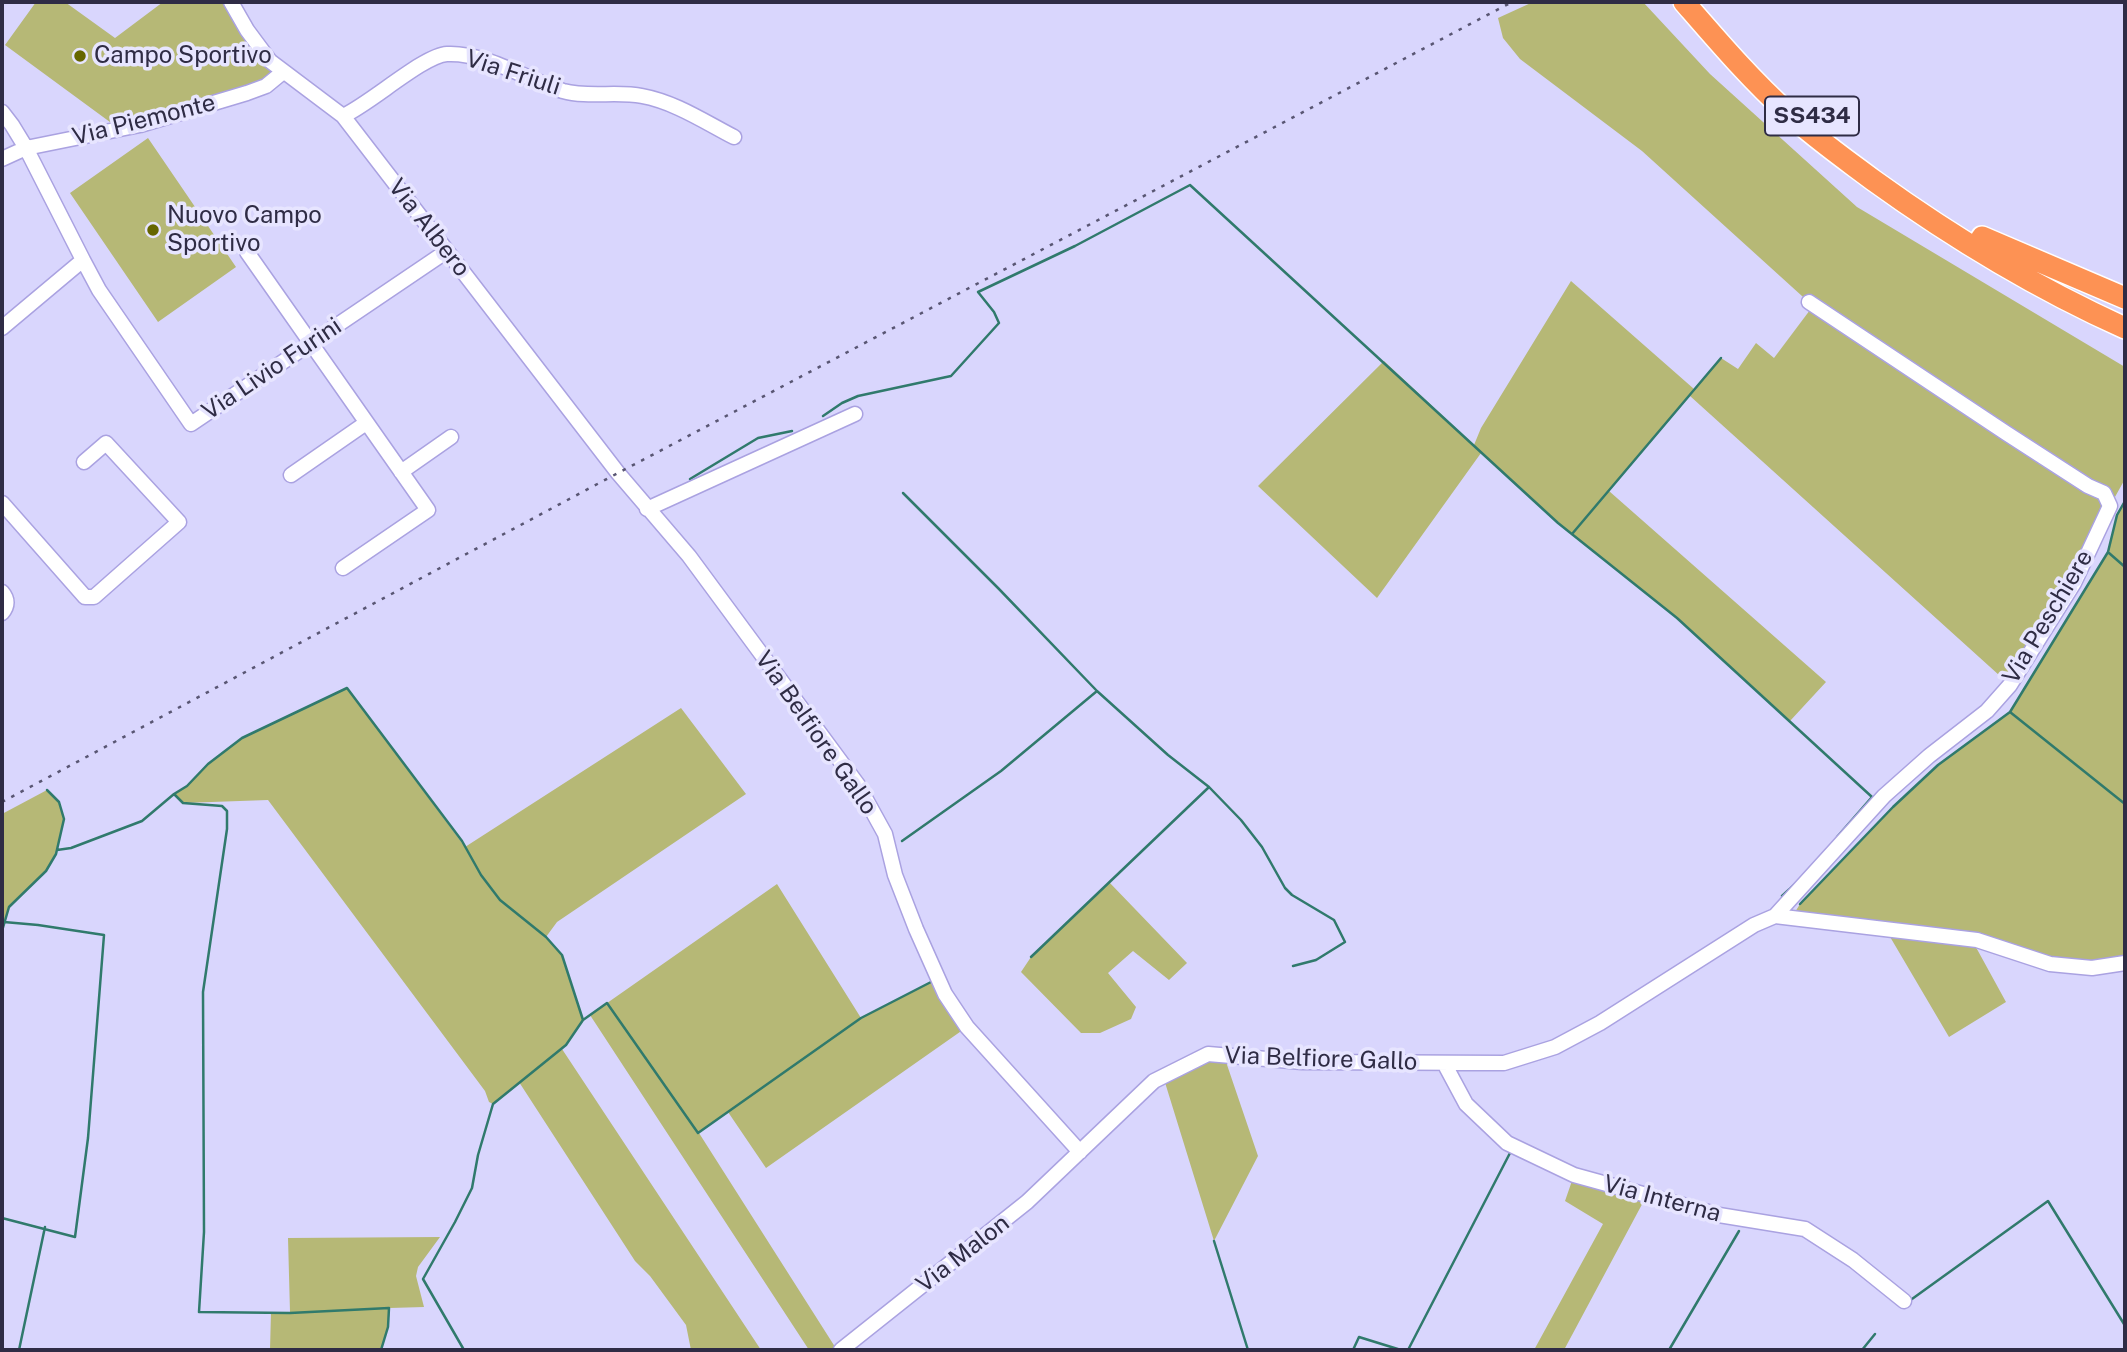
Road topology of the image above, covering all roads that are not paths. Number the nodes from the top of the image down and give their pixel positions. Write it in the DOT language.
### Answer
graph roads {
  1 [pos="231,2"];
  2 [pos="1684,2"];
  3 [pos="1698,2"];
  4 [pos="283,72"];
  5 [pos="2,112"];
  6 [pos="343,116"];
  7 [pos="734,137"];
  8 [pos="26,148"];
  9 [pos="2,159"];
  10 [pos="1916,211"];
  11 [pos="1982,237"];
  12 [pos="447,251"];
  13 [pos="247,252"];
  14 [pos="83,260"];
  15 [pos="2125,298"];
  16 [pos="1809,303"];
  17 [pos="2125,315"];
  18 [pos="2,328"];
  19 [pos="2125,328"];
  20 [pos="2125,338"];
  21 [pos="310,344"];
  22 [pos="855,414"];
  23 [pos="366,423"];
  24 [pos="451,437"];
  25 [pos="84,462"];
  26 [pos="614,468"];
  27 [pos="401,471"];
  28 [pos="291,475"];
  29 [pos="2,503"];
  30 [pos="647,509"];
  31 [pos="343,568"];
  32 [pos="2,592"];
  33 [pos="2,613"];
  34 [pos="1775,916"];
  35 [pos="1754,925"];
  36 [pos="2125,963"];
  37 [pos="1444,1063"];
  38 [pos="1080,1152"];
  39 [pos="1904,1301"];
  40 [pos="841,1350"];
  1 -- 4 [label="street, Via Albero"];
  2 -- 10 [label="highway, SS434"];
  3 -- 11 [label="highway, SS434"];
  4 -- 6 [label="street, Via Albero"];
  4 -- 8 [label="street, Via Piemonte"];
  5 -- 8 [label="street"];
  6 -- 7 [label="street, Via Friuli"];
  6 -- 12 [label="street, Via Albero"];
  8 -- 9 [label="street, Via Piemonte"];
  8 -- 14 [label="street"];
  10 -- 19 [label="highway, SS434"];
  10 -- 20 [label="highway"];
  11 -- 15 [label="highway"];
  11 -- 17 [label="highway, SS434"];
  12 -- 21 [label="street, Via Livio Furini"];
  12 -- 26 [label="street, Via Albero"];
  13 -- 21 [label="street"];
  14 -- 18 [label="street"];
  14 -- 21 [label="street, Via Livio Furini"];
  16 -- 34 [label="street, Via Peschiere"];
  21 -- 23 [label="street"];
  22 -- 30 [label="street"];
  23 -- 27 [label="street"];
  23 -- 28 [label="street"];
  24 -- 27 [label="street"];
  25 -- 29 [label="street"];
  26 -- 30 [label="street, Via Belfiore Gallo"];
  27 -- 31 [label="street"];
  30 -- 38 [label="street, Via Belfiore Gallo"];
  32 -- 33 [label="street"];
  34 -- 35 [label="street, Via Peschiere"];
  34 -- 36 [label="street, Via Peschiere"];
  35 -- 37 [label="street, Via Belfiore Gallo"];
  37 -- 38 [label="street, Via Belfiore Gallo"];
  37 -- 39 [label="street, Via Interna"];
  38 -- 40 [label="street, Via Malon"];
}
